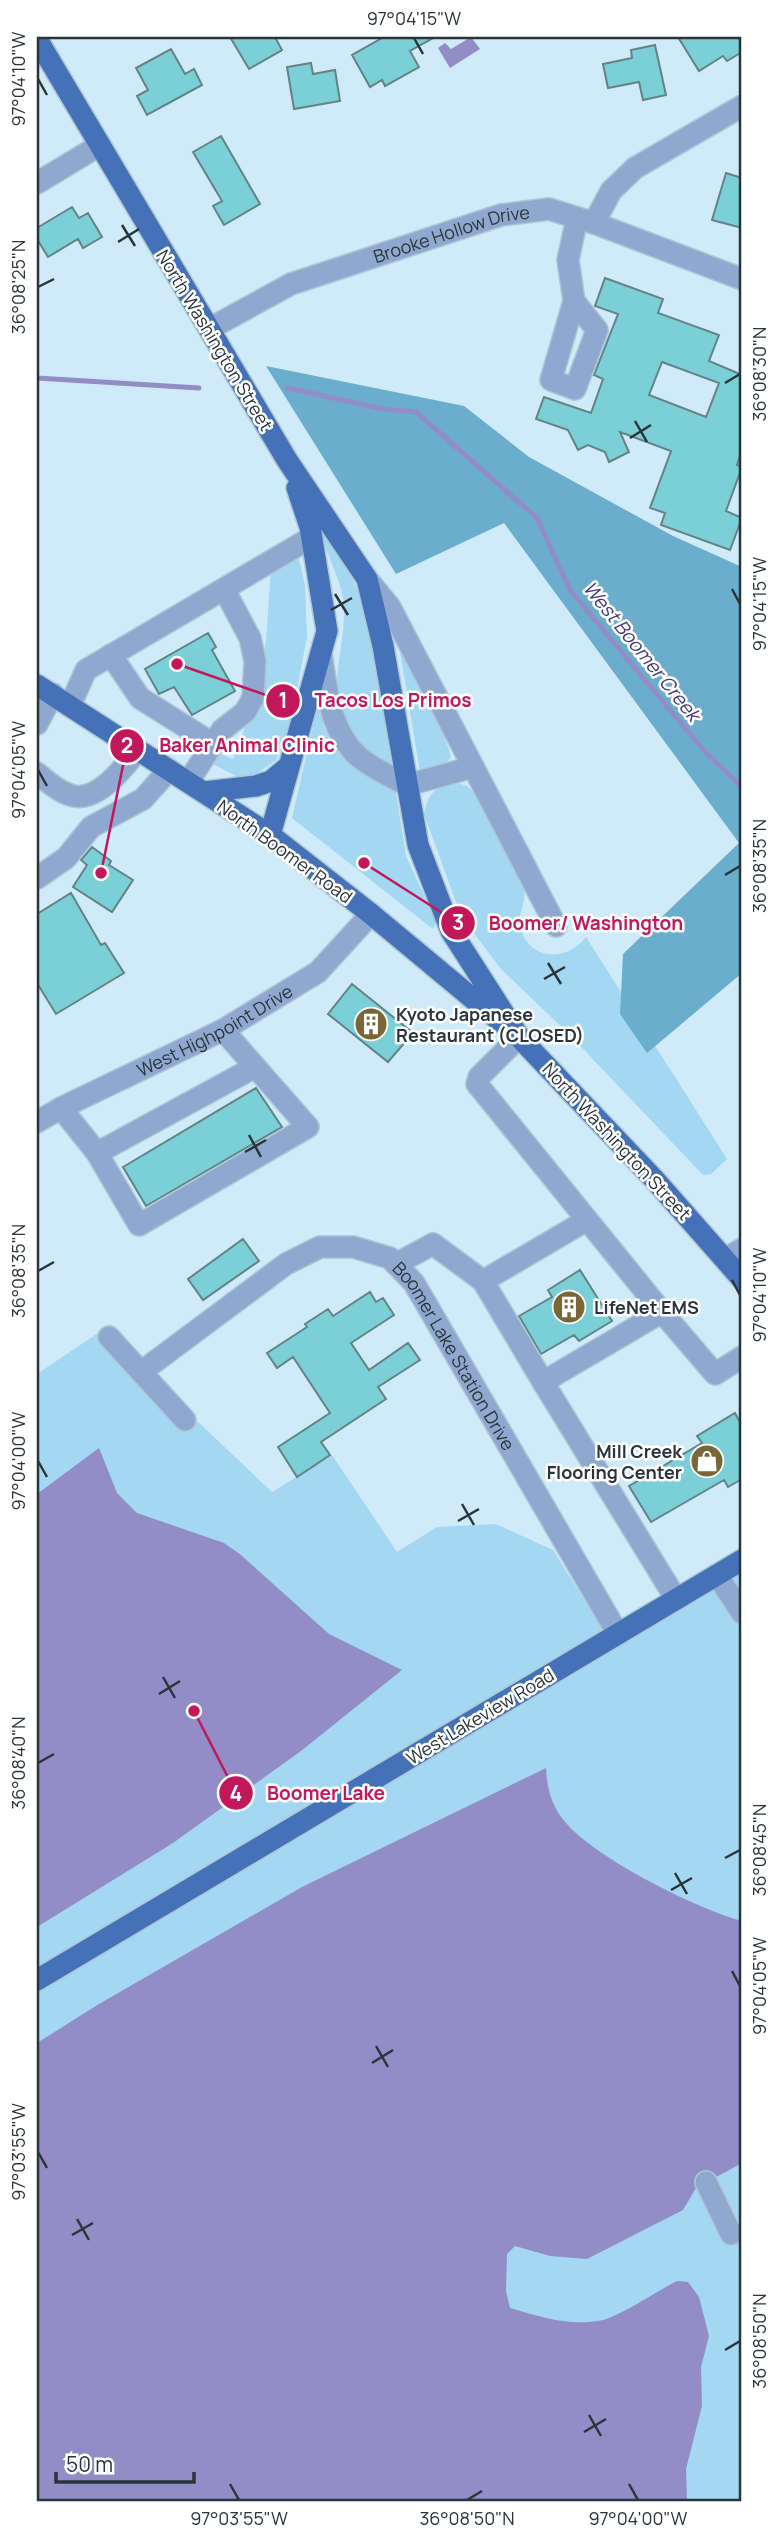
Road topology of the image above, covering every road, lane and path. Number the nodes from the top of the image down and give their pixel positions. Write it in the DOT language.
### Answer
graph roads {
  1 [pos="37,38"];
  2 [pos="742,106"];
  3 [pos="100,145"];
  4 [pos="37,183"];
  5 [pos="585,220"];
  6 [pos="742,279"];
  7 [pos="574,301"];
  8 [pos="209,330"];
  9 [pos="287,460"];
  10 [pos="312,537"];
  11 [pos="367,579"];
  12 [pos="224,589"];
  13 [pos="321,654"];
  14 [pos="111,655"];
  15 [pos="53,695"];
  16 [pos="37,724"];
  17 [pos="213,744"];
  18 [pos="138,750"];
  19 [pos="289,766"];
  20 [pos="473,767"];
  21 [pos="169,770"];
  22 [pos="37,773"];
  23 [pos="407,785"];
  24 [pos="196,787"];
  25 [pos="270,835"];
  26 [pos="37,878"];
  27 [pos="372,914"];
  28 [pos="556,926"];
  29 [pos="223,1030"];
  30 [pos="519,1037"];
  31 [pos="255,1067"];
  32 [pos="61,1108"];
  33 [pos="37,1122"];
  34 [pos="97,1153"];
  35 [pos="587,1220"];
  36 [pos="733,1254"];
  37 [pos="396,1264"];
  38 [pos="742,1279"];
  39 [pos="483,1282"];
  40 [pos="662,1312"];
  41 [pos="109,1337"];
  42 [pos="742,1357"];
  43 [pos="141,1372"];
  44 [pos="543,1382"];
  45 [pos="186,1420"];
  46 [pos="742,1560"];
  47 [pos="717,1575"];
  48 [pos="676,1599"];
  49 [pos="742,1613"];
  50 [pos="618,1634"];
  51 [pos="37,1980"];
  52 [pos="706,2182"];
  53 [pos="731,2234"];
  1 -- 3 [label="main road, North Washington Street"];
  2 -- 5 [label="street"];
  3 -- 4 [label="street"];
  3 -- 8 [label="main road, North Washington Street"];
  5 -- 6 [label="street, Brooke Hollow Drive"];
  5 -- 7 [label="street"];
  5 -- 8 [label="street, Brooke Hollow Drive"];
  8 -- 9 [label="main road, North Washington Street"];
  9 -- 10 [label="main road, North Washington Street"];
  9 -- 11 [label="main road, North Washington Street"];
  10 -- 12 [label="street"];
  10 -- 13 [label="main road, North Washington Street"];
  11 -- 20 [label="street"];
  11 -- 23 [label="main road, North Washington Street"];
  12 -- 14 [label="street"];
  12 -- 17 [label="street"];
  13 -- 19 [label="main road, North Washington Street"];
  13 -- 23 [label="street"];
  14 -- 15 [label="street"];
  14 -- 17 [label="street"];
  15 -- 16 [label="street"];
  15 -- 18 [label="main road, North Boomer Road"];
  17 -- 24 [label="street"];
  18 -- 21 [label="main road, North Boomer Road"];
  18 -- 22 [label="street"];
  19 -- 24 [label="main road"];
  19 -- 25 [label="main road, North Washington Street"];
  20 -- 23 [label="street"];
  20 -- 28 [label="street"];
  21 -- 24 [label="main road, North Boomer Road"];
  21 -- 26 [label="street"];
  23 -- 30 [label="main road, North Washington Street"];
  24 -- 25 [label="main road, North Boomer Road"];
  25 -- 27 [label="main road, North Boomer Road"];
  27 -- 29 [label="street, West Highpoint Drive"];
  27 -- 30 [label="main road, North Boomer Road"];
  29 -- 31 [label="street"];
  29 -- 32 [label="street, West Highpoint Drive"];
  30 -- 35 [label="street"];
  30 -- 36 [label="main road, North Washington Street"];
  31 -- 34 [label="street"];
  31 -- 34 [label="street"];
  32 -- 33 [label="street, West Highpoint Drive"];
  32 -- 34 [label="street"];
  35 -- 39 [label="street"];
  35 -- 40 [label="street"];
  36 -- 38 [label="main road, North Washington Street"];
  37 -- 39 [label="street"];
  37 -- 43 [label="street, Boomer Lake Station Drive"];
  37 -- 50 [label="street, Boomer Lake Station Drive"];
  39 -- 44 [label="street"];
  40 -- 42 [label="street"];
  40 -- 44 [label="street"];
  41 -- 43 [label="street"];
  43 -- 45 [label="street"];
  44 -- 48 [label="street"];
  46 -- 47 [label="main road, West Lakeview Road"];
  47 -- 48 [label="main road, West Lakeview Road"];
  47 -- 49 [label="street"];
  48 -- 50 [label="main road, West Lakeview Road"];
  50 -- 51 [label="main road, West Lakeview Road"];
  52 -- 53 [label="street"];
}
